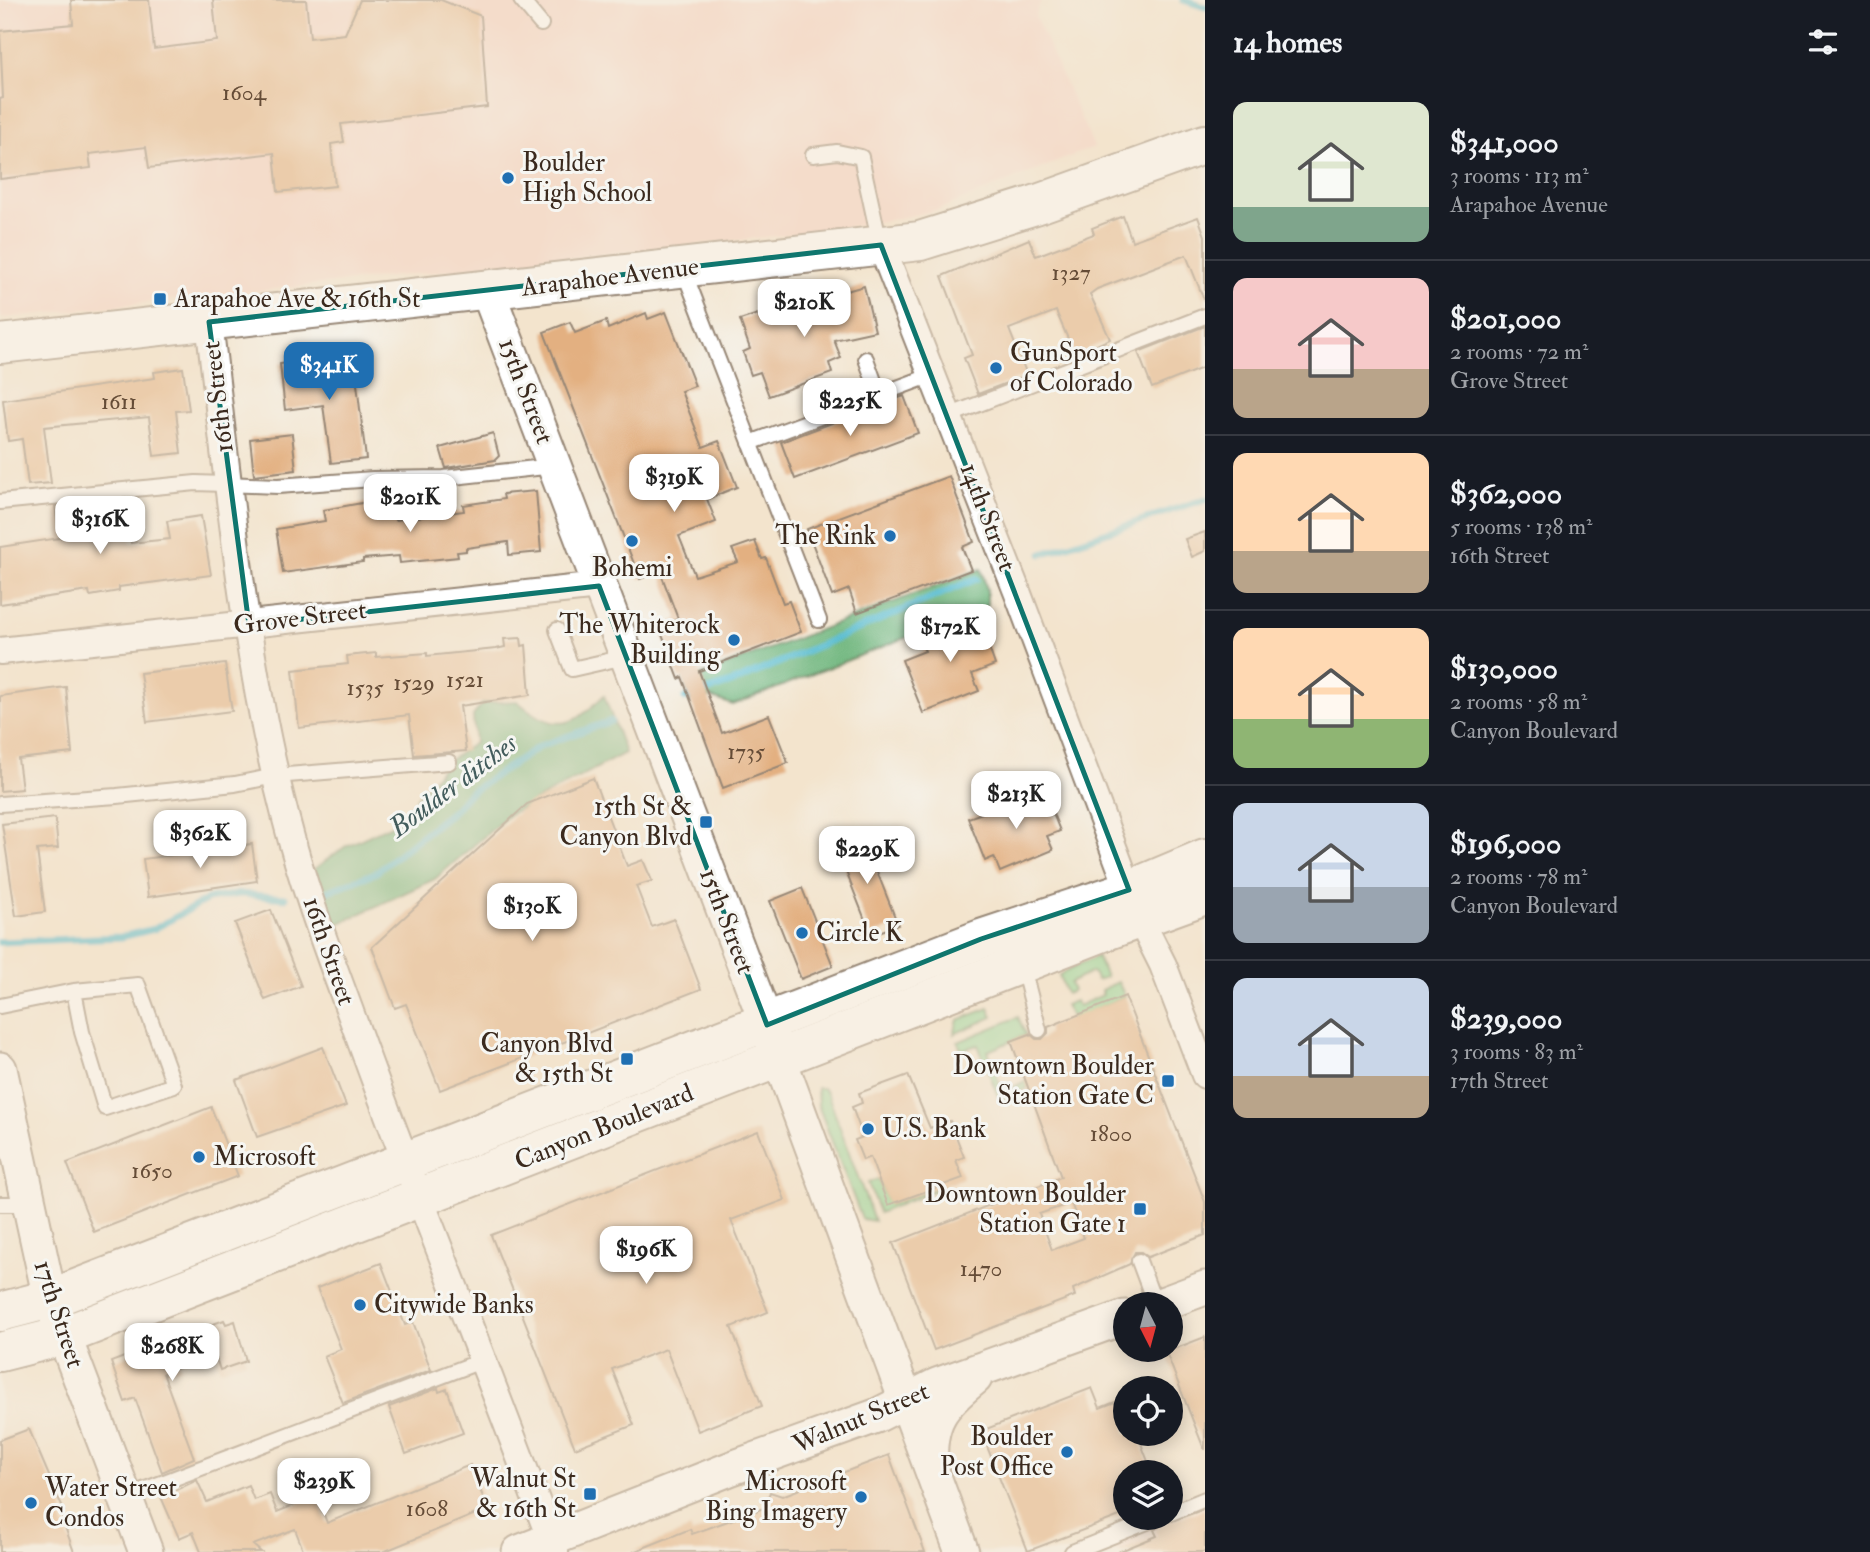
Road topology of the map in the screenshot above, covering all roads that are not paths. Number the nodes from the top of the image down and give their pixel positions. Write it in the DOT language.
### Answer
graph roads {
  1 [pos="522,0"];
  2 [pos="541,24"];
  3 [pos="1205,144"];
  4 [pos="813,155"];
  5 [pos="881,245"];
  6 [pos="682,268"];
  7 [pos="488,292"];
  8 [pos="1205,316"];
  9 [pos="209,322"];
  10 [pos="0,334"];
  11 [pos="54,338"];
  12 [pos="0,344"];
  13 [pos="866,359"];
  14 [pos="932,375"];
  15 [pos="879,395"];
  16 [pos="948,416"];
  17 [pos="750,443"];
  18 [pos="554,466"];
  19 [pos="228,485"];
  20 [pos="0,502"];
  21 [pos="599,586"];
  22 [pos="819,620"];
  23 [pos="248,625"];
  24 [pos="557,630"];
  25 [pos="0,652"];
  26 [pos="625,657"];
  27 [pos="449,762"];
  28 [pos="275,776"];
  29 [pos="0,804"];
  30 [pos="1205,858"];
  31 [pos="1205,895"];
  32 [pos="1134,904"];
  33 [pos="1022,964"];
  34 [pos="74,991"];
  35 [pos="0,1006"];
  36 [pos="1039,1030"];
  37 [pos="773,1041"];
  38 [pos="0,1069"];
  39 [pos="1205,1075"];
  40 [pos="404,1162"];
  41 [pos="419,1200"];
  42 [pos="15,1204"];
  43 [pos="1139,1261"];
  44 [pos="1205,1287"];
  45 [pos="1151,1292"];
  46 [pos="1183,1296"];
  47 [pos="50,1299"];
  48 [pos="0,1312"];
  49 [pos="1113,1321"];
  50 [pos="63,1336"];
  51 [pos="0,1352"];
  52 [pos="481,1361"];
  53 [pos="988,1368"];
  54 [pos="905,1400"];
  55 [pos="931,1473"];
  56 [pos="125,1497"];
  57 [pos="1205,1499"];
  58 [pos="1183,1508"];
  59 [pos="1127,1530"];
  60 [pos="553,1546"];
  61 [pos="146,1552"];
  62 [pos="519,1552"];
  63 [pos="962,1552"];
  64 [pos="1072,1552"];
  1 -- 2 [label="lane"];
  3 -- 5 [label="main road, Arapahoe Avenue"];
  4 -- 5 [label="lane, 14th Street"];
  5 -- 6 [label="main road, Arapahoe Avenue"];
  5 -- 14 [label="street, 14th Street"];
  6 -- 7 [label="main road, Arapahoe Avenue"];
  6 -- 17 [label="lane"];
  7 -- 9 [label="main road, Arapahoe Avenue"];
  7 -- 18 [label="street, 15th Street"];
  8 -- 16 [label="lane"];
  9 -- 11 [label="main road, Arapahoe Avenue"];
  9 -- 19 [label="street, 16th Street"];
  10 -- 11 [label="main road"];
  11 -- 12 [label="main road, Arapahoe Avenue"];
  13 -- 15 [label="lane"];
  14 -- 15 [label="lane"];
  14 -- 16 [label="street, 14th Street"];
  15 -- 17 [label="lane"];
  16 -- 32 [label="street, 14th Street"];
  17 -- 22 [label="lane"];
  18 -- 19 [label="lane"];
  18 -- 21 [label="street, 15th Street"];
  19 -- 20 [label="lane"];
  19 -- 23 [label="street, 16th Street"];
  21 -- 23 [label="street, Grove Street"];
  21 -- 26 [label="street, 15th Street"];
  23 -- 25 [label="street, Grove Street"];
  23 -- 28 [label="street, 16th Street"];
  24 -- 26 [label="lane"];
  26 -- 37 [label="street, 15th Street"];
  27 -- 28 [label="lane"];
  28 -- 29 [label="lane"];
  28 -- 40 [label="street, 16th Street"];
  30 -- 32 [label="main road, Canyon Boulevard"];
  31 -- 32 [label="main road, Canyon Boulevard"];
  32 -- 33 [label="main road, Canyon Boulevard"];
  32 -- 37 [label="main road, Canyon Boulevard"];
  32 -- 39 [label="street, 14th Street"];
  33 -- 36 [label="lane"];
  33 -- 37 [label="main road, Canyon Boulevard"];
  34 -- 34 [label="lane"];
  34 -- 35 [label="lane"];
  37 -- 40 [label="main road, Canyon Boulevard"];
  37 -- 41 [label="main road, Canyon Boulevard"];
  37 -- 54 [label="street, 15th Street"];
  38 -- 42 [label="street, 17th Street"];
  40 -- 41 [label="street, 16th Street"];
  40 -- 47 [label="main road, Canyon Boulevard"];
  41 -- 50 [label="main road, Canyon Boulevard"];
  41 -- 52 [label="street, 16th Street"];
  42 -- 47 [label="street, 17th Street"];
  43 -- 45 [label="lane"];
  44 -- 46 [label="street"];
  47 -- 48 [label="main road, Canyon Boulevard"];
  47 -- 50 [label="street, 17th Street"];
  49 -- 53 [label="street, Walnut Street"];
  50 -- 51 [label="main road, Canyon Boulevard"];
  50 -- 56 [label="street, 17th Street"];
  52 -- 56 [label="lane"];
  52 -- 60 [label="street, 16th Street"];
  53 -- 54 [label="street, Walnut Street"];
  53 -- 55 [label="street"];
  54 -- 55 [label="street, 15th Street"];
  54 -- 60 [label="street, Walnut Street"];
  55 -- 63 [label="street, 15th Street"];
  56 -- 61 [label="street, 17th Street"];
  57 -- 58 [label="lane"];
  59 -- 64 [label="lane"];
  60 -- 62 [label="street, Walnut Street"];
}
